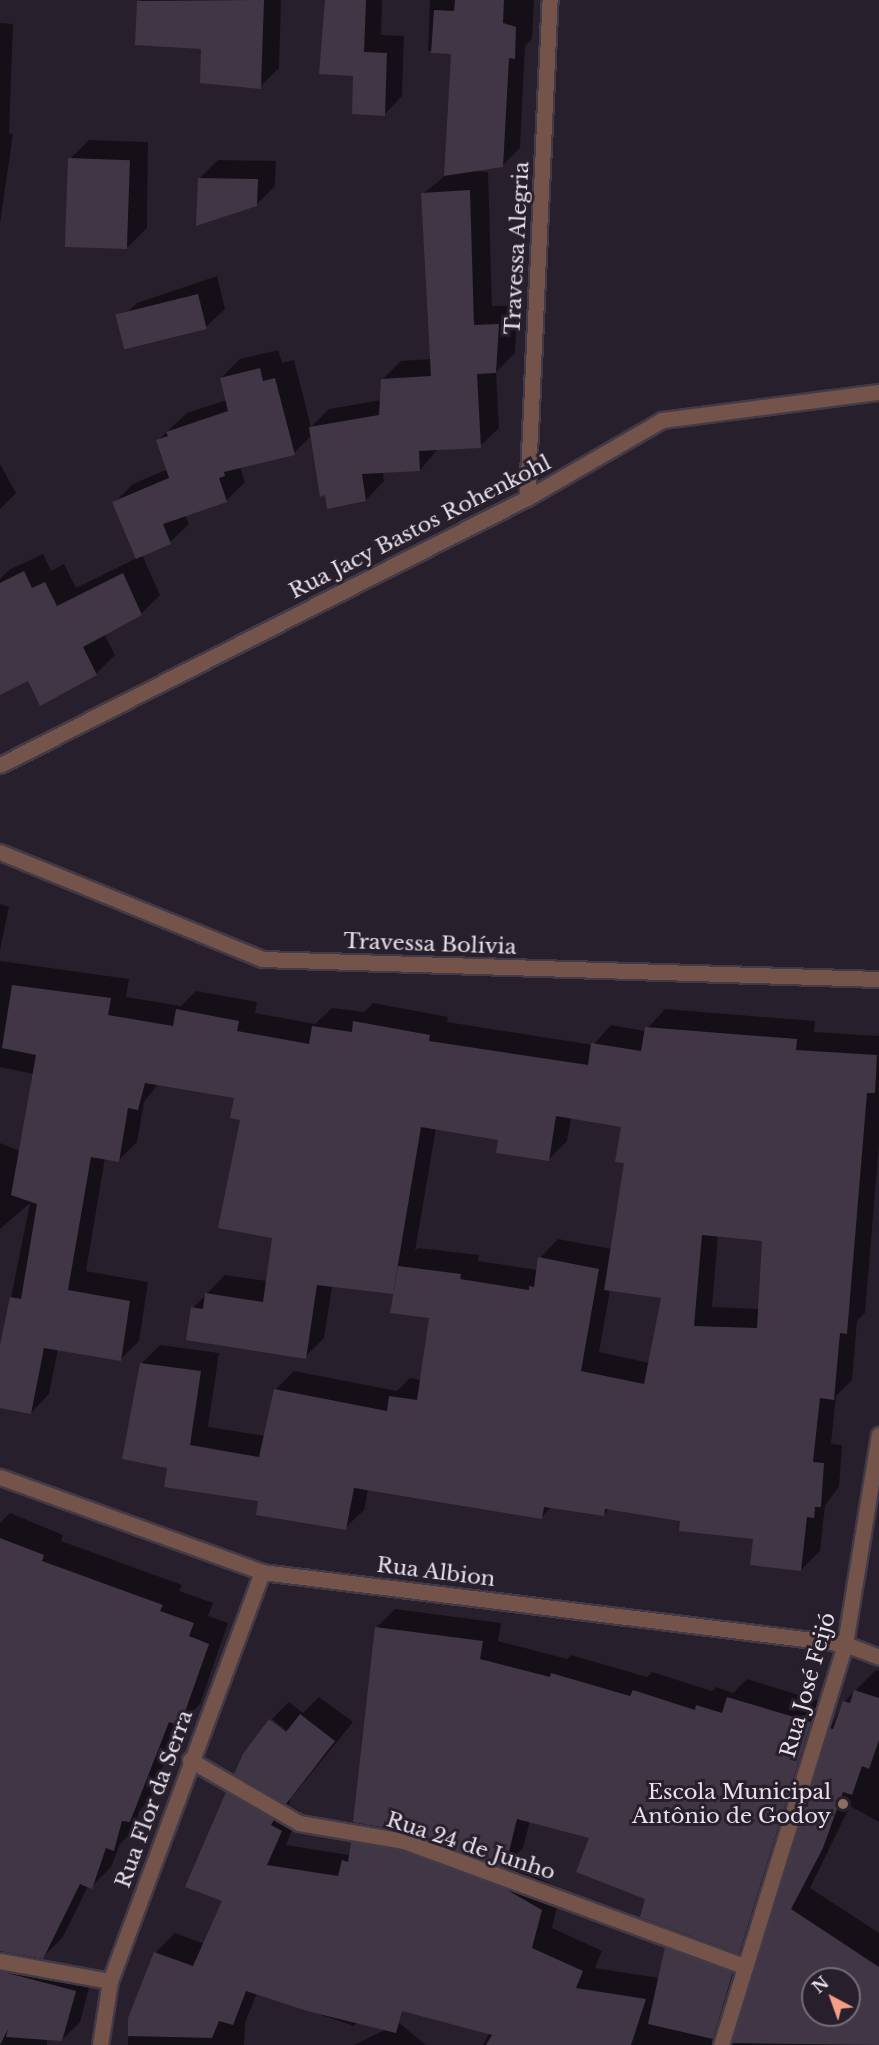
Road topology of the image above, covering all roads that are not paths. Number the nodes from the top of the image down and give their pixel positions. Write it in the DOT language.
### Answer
graph roads {
  1 [pos="550,0"];
  2 [pos="879,392"];
  3 [pos="527,498"];
  4 [pos="0,765"];
  5 [pos="0,852"];
  6 [pos="879,979"];
  7 [pos="879,1435"];
  8 [pos="0,1478"];
  9 [pos="262,1572"];
  10 [pos="845,1644"];
  11 [pos="879,1657"];
  12 [pos="190,1760"];
  13 [pos="0,1961"];
  14 [pos="744,1966"];
  15 [pos="110,1981"];
  16 [pos="100,2045"];
  17 [pos="721,2045"];
  1 -- 3 [label="street, Travessa Alegria"];
  2 -- 3 [label="street, Rua Jacy Bastos Rohenkohl"];
  3 -- 4 [label="street, Rua Jacy Bastos Rohenkohl"];
  5 -- 6 [label="street, Travessa Bolívia"];
  7 -- 10 [label="street, Rua José Feijó"];
  8 -- 9 [label="street, Rua Albion"];
  9 -- 10 [label="street, Rua Albion"];
  9 -- 12 [label="street, Rua Flor da Serra"];
  10 -- 11 [label="street, Rua Albion"];
  10 -- 14 [label="street, Rua José Feijó"];
  12 -- 14 [label="street, Rua 24 de Junho"];
  12 -- 15 [label="street, Rua Flor da Serra"];
  13 -- 15 [label="street"];
  14 -- 17 [label="street, Rua José Feijó"];
  15 -- 16 [label="street, Rua Flor da Serra"];
}
